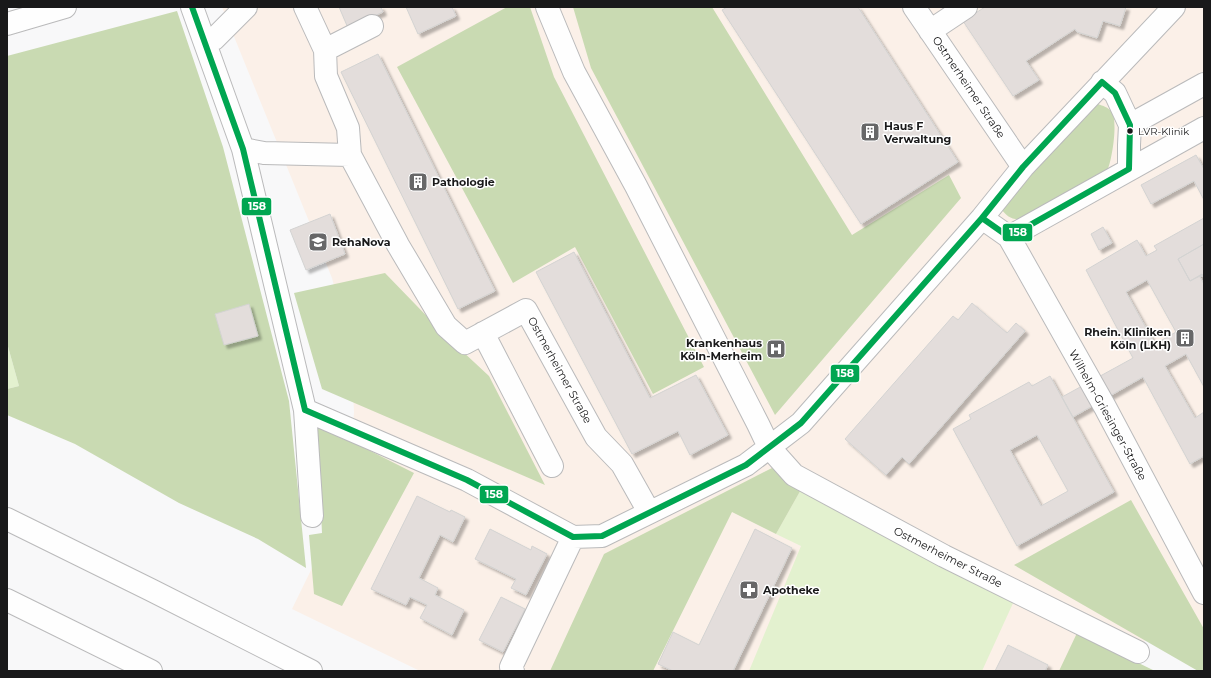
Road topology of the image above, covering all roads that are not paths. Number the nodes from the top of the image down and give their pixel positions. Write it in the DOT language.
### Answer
graph roads {
  1 [pos="66,7"];
  2 [pos="192,7"];
  3 [pos="246,7"];
  4 [pos="305,7"];
  5 [pos="547,7"];
  6 [pos="914,7"];
  7 [pos="966,7"];
  8 [pos="1174,7"];
  9 [pos="7,24"];
  10 [pos="372,26"];
  11 [pos="930,31"];
  12 [pos="206,43"];
  13 [pos="325,50"];
  14 [pos="1102,82"];
  15 [pos="1204,84"];
  16 [pos="1130,125"];
  17 [pos="1204,128"];
  18 [pos="243,149"];
  19 [pos="350,155"];
  20 [pos="1023,167"];
  21 [pos="1129,169"];
  22 [pos="982,218"];
  23 [pos="1009,237"];
  24 [pos="483,333"];
  25 [pos="305,410"];
  26 [pos="769,447"];
  27 [pos="552,466"];
  28 [pos="649,512"];
  29 [pos="312,516"];
  30 [pos="7,520"];
  31 [pos="572,537"];
  32 [pos="1204,594"];
  33 [pos="7,600"];
  34 [pos="1138,652"];
  35 [pos="151,671"];
  36 [pos="311,671"];
  37 [pos="513,671"];
  1 -- 9 [label="main road"];
  2 -- 12 [label="main road"];
  3 -- 12 [label="main road"];
  4 -- 13 [label="main road, Ostmerheimer Straße"];
  5 -- 26 [label="main road, Ostmerheimer Straße"];
  6 -- 11 [label="main road, Ostmerheimer Straße"];
  7 -- 11 [label="main road"];
  8 -- 14 [label="main road"];
  10 -- 13 [label="main road"];
  11 -- 20 [label="main road, Ostmerheimer Straße"];
  12 -- 18 [label="main road"];
  13 -- 19 [label="main road, Ostmerheimer Straße"];
  14 -- 16 [label="main road"];
  14 -- 20 [label="main road"];
  15 -- 16 [label="main road"];
  16 -- 21 [label="main road"];
  17 -- 21 [label="main road"];
  18 -- 19 [label="main road"];
  18 -- 25 [label="main road"];
  19 -- 24 [label="main road, Ostmerheimer Straße"];
  20 -- 22 [label="main road"];
  21 -- 23 [label="main road"];
  22 -- 23 [label="main road, Wilhelm-Griesinger-Straße"];
  22 -- 26 [label="main road"];
  23 -- 32 [label="main road, Wilhelm-Griesinger-Straße"];
  24 -- 27 [label="main road"];
  24 -- 28 [label="main road, Ostmerheimer Straße"];
  25 -- 29 [label="main road"];
  25 -- 31 [label="main road"];
  26 -- 28 [label="main road"];
  26 -- 34 [label="main road, Ostmerheimer Straße"];
  28 -- 31 [label="main road"];
  30 -- 36 [label="main road"];
  31 -- 37 [label="main road"];
  33 -- 35 [label="main road"];
}
